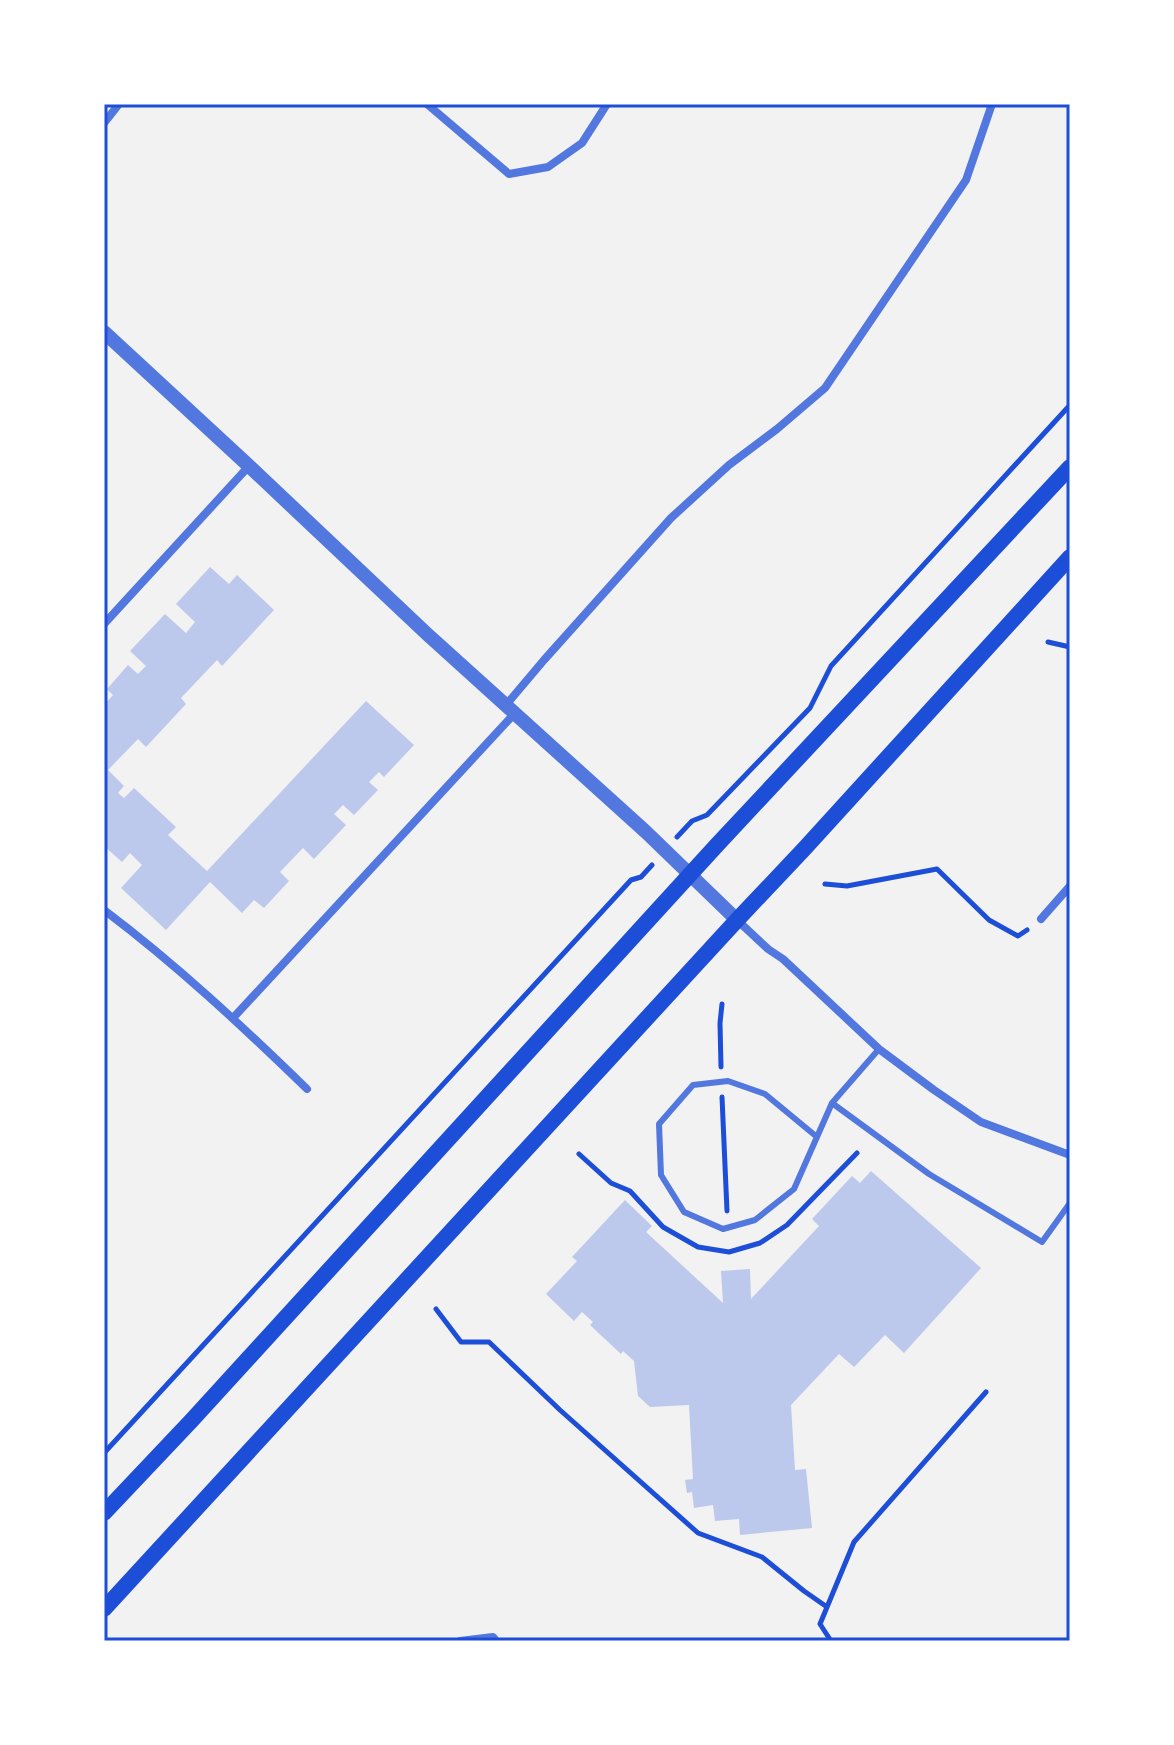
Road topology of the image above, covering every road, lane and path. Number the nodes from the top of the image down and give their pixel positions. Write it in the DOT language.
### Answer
graph roads {
  1 [pos="119,104"];
  2 [pos="427,104"];
  3 [pos="607,104"];
  4 [pos="992,104"];
  5 [pos="104,123"];
  6 [pos="104,332"];
  7 [pos="1070,405"];
  8 [pos="249,466"];
  9 [pos="1070,467"];
  10 [pos="1070,557"];
  11 [pos="104,624"];
  12 [pos="1048,642"];
  13 [pos="1070,647"];
  14 [pos="511,709"];
  15 [pos="692,821"];
  16 [pos="690,876"];
  17 [pos="641,877"];
  18 [pos="825,884"];
  19 [pos="1070,886"];
  20 [pos="104,910"];
  21 [pos="1041,919"];
  22 [pos="737,920"];
  23 [pos="722,1004"];
  24 [pos="233,1018"];
  25 [pos="879,1049"];
  26 [pos="722,1082"];
  27 [pos="307,1089"];
  28 [pos="832,1103"];
  29 [pos="817,1137"];
  30 [pos="1070,1155"];
  31 [pos="1070,1203"];
  32 [pos="728,1228"];
  33 [pos="729,1252"];
  34 [pos="436,1309"];
  35 [pos="986,1392"];
  36 [pos="104,1453"];
  37 [pos="104,1513"];
  38 [pos="827,1607"];
  39 [pos="104,1609"];
  40 [pos="460,1641"];
  41 [pos="496,1641"];
  42 [pos="831,1641"];
  1 -- 5 [label="street"];
  2 -- 3 [label="street"];
  4 -- 14 [label="street"];
  6 -- 8 [label="street"];
  7 -- 15 [label="path"];
  8 -- 11 [label="street"];
  8 -- 14 [label="street"];
  9 -- 16 [label="main road"];
  10 -- 22 [label="main road"];
  12 -- 13 [label="path"];
  14 -- 16 [label="street"];
  14 -- 24 [label="street"];
  16 -- 22 [label="street"];
  16 -- 37 [label="main road"];
  17 -- 36 [label="path"];
  18 -- 21 [label="path"];
  19 -- 21 [label="street"];
  20 -- 24 [label="street"];
  22 -- 25 [label="street"];
  22 -- 39 [label="main road"];
  23 -- 26 [label="path"];
  24 -- 27 [label="street"];
  25 -- 28 [label="lane"];
  25 -- 30 [label="street"];
  26 -- 29 [label="lane"];
  26 -- 32 [label="path"];
  26 -- 32 [label="lane"];
  28 -- 29 [label="lane"];
  28 -- 31 [label="lane"];
  29 -- 32 [label="lane"];
  32 -- 33 [label="path"];
  34 -- 38 [label="path"];
  35 -- 38 [label="path"];
  38 -- 42 [label="path"];
  40 -- 41 [label="street"];
}
